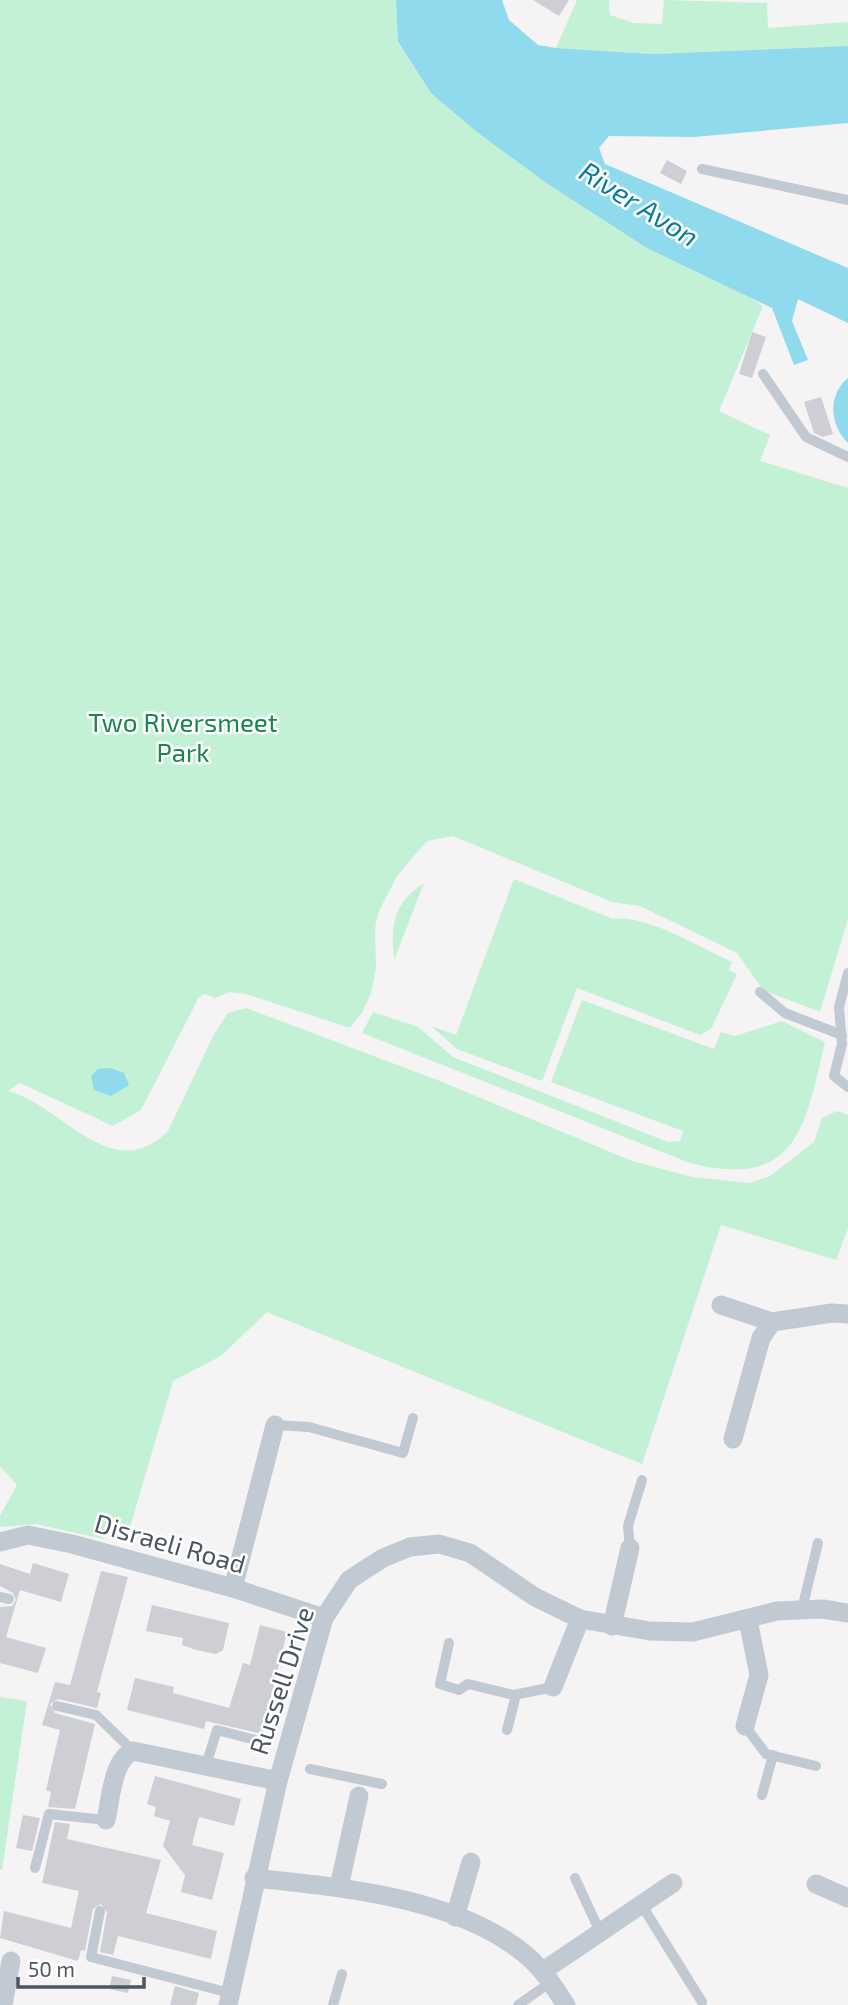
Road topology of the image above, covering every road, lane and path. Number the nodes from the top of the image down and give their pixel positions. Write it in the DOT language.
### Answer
graph roads {
  1 [pos="702,169"];
  2 [pos="848,200"];
  3 [pos="763,374"];
  4 [pos="848,457"];
  5 [pos="848,973"];
  6 [pos="760,992"];
  7 [pos="842,1035"];
  8 [pos="848,1087"];
  9 [pos="721,1305"];
  10 [pos="848,1314"];
  11 [pos="772,1322"];
  12 [pos="413,1418"];
  13 [pos="275,1424"];
  14 [pos="733,1439"];
  15 [pos="642,1480"];
  16 [pos="0,1542"];
  17 [pos="818,1543"];
  18 [pos="630,1549"];
  19 [pos="233,1588"];
  20 [pos="802,1609"];
  21 [pos="848,1613"];
  22 [pos="324,1619"];
  23 [pos="580,1619"];
  24 [pos="748,1620"];
  25 [pos="612,1626"];
  26 [pos="449,1643"];
  27 [pos="553,1686"];
  28 [pos="516,1695"];
  29 [pos="58,1706"];
  30 [pos="745,1726"];
  31 [pos="507,1730"];
  32 [pos="255,1740"];
  33 [pos="134,1751"];
  34 [pos="774,1755"];
  35 [pos="206,1765"];
  36 [pos="816,1766"];
  37 [pos="310,1769"];
  38 [pos="278,1781"];
  39 [pos="382,1784"];
  40 [pos="361,1788"];
  41 [pos="762,1796"];
  42 [pos="106,1820"];
  43 [pos="471,1862"];
  44 [pos="35,1868"];
  45 [pos="254,1878"];
  46 [pos="575,1878"];
  47 [pos="673,1883"];
  48 [pos="817,1884"];
  49 [pos="339,1887"];
  50 [pos="848,1898"];
  51 [pos="641,1904"];
  52 [pos="100,1911"];
  53 [pos="455,1917"];
  54 [pos="600,1932"];
  55 [pos="11,1961"];
  56 [pos="342,1974"];
  57 [pos="547,1977"];
  58 [pos="229,1999"];
  59 [pos="702,2002"];
  60 [pos="3,2005"];
  61 [pos="333,2005"];
  62 [pos="518,2005"];
  63 [pos="566,2005"];
  1 -- 2 [label="lane"];
  3 -- 4 [label="lane"];
  5 -- 7 [label="lane"];
  6 -- 7 [label="lane"];
  7 -- 8 [label="lane"];
  9 -- 11 [label="street"];
  10 -- 11 [label="street"];
  11 -- 14 [label="street"];
  12 -- 13 [label="lane"];
  13 -- 19 [label="street"];
  15 -- 18 [label="lane"];
  16 -- 19 [label="street, Disraeli Road"];
  17 -- 20 [label="lane"];
  18 -- 25 [label="street"];
  19 -- 22 [label="street, Disraeli Road"];
  20 -- 21 [label="street, Russell Drive"];
  20 -- 24 [label="street, Russell Drive"];
  22 -- 23 [label="street, Russell Drive"];
  22 -- 38 [label="street, Russell Drive"];
  23 -- 25 [label="street, Russell Drive"];
  23 -- 27 [label="street"];
  24 -- 25 [label="street, Russell Drive"];
  24 -- 30 [label="street"];
  26 -- 28 [label="lane"];
  27 -- 28 [label="lane"];
  28 -- 31 [label="lane"];
  29 -- 33 [label="lane"];
  30 -- 34 [label="lane"];
  32 -- 35 [label="lane"];
  33 -- 35 [label="street"];
  33 -- 42 [label="street"];
  34 -- 36 [label="lane"];
  34 -- 41 [label="lane"];
  35 -- 38 [label="street"];
  37 -- 40 [label="lane"];
  38 -- 45 [label="street, Russell Drive"];
  39 -- 40 [label="lane"];
  40 -- 49 [label="street"];
  42 -- 44 [label="lane"];
  43 -- 53 [label="street"];
  45 -- 49 [label="street"];
  45 -- 58 [label="street, Russell Drive"];
  46 -- 54 [label="lane"];
  47 -- 51 [label="street"];
  48 -- 50 [label="street"];
  49 -- 53 [label="street"];
  51 -- 54 [label="street"];
  51 -- 59 [label="lane"];
  52 -- 58 [label="lane"];
  53 -- 57 [label="street"];
  54 -- 57 [label="street"];
  55 -- 60 [label="street"];
  56 -- 61 [label="lane"];
  57 -- 62 [label="lane"];
  57 -- 63 [label="street"];
}
